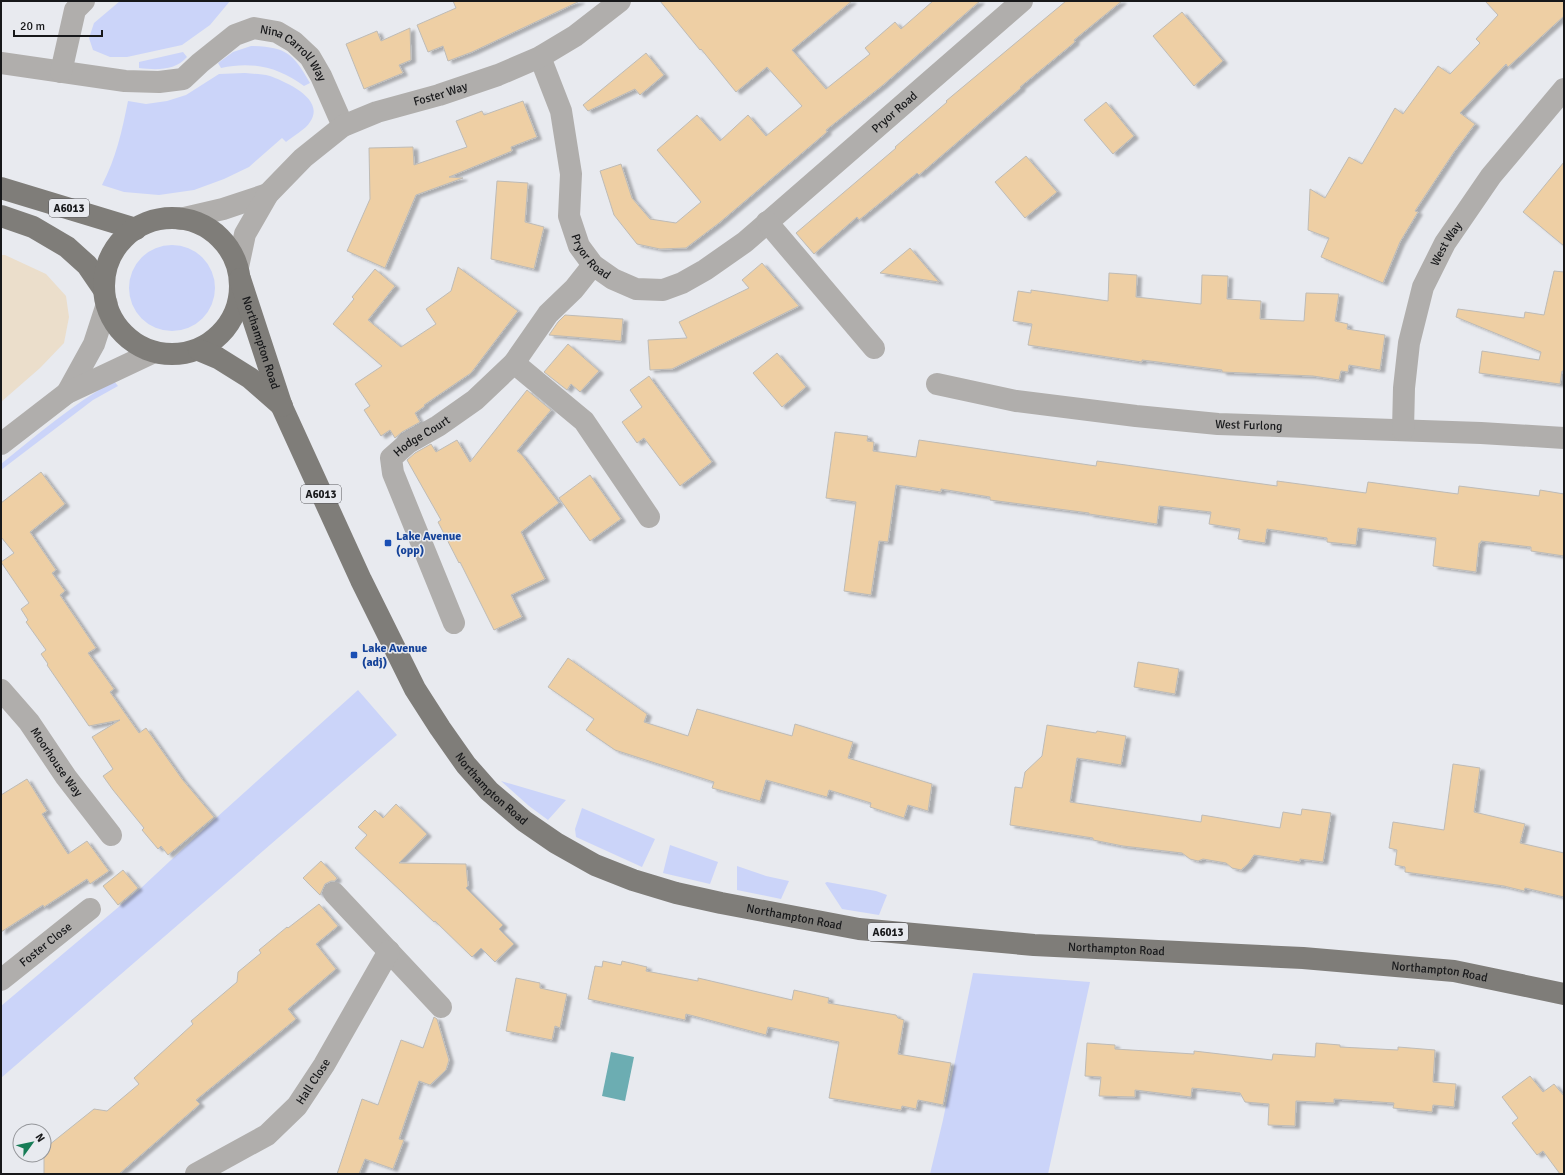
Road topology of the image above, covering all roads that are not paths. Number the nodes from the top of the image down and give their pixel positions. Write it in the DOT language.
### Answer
graph roads {
  1 [pos="84,1"];
  2 [pos="620,1"];
  3 [pos="1022,1"];
  4 [pos="540,57"];
  5 [pos="1,63"];
  6 [pos="61,72"];
  7 [pos="1564,89"];
  8 [pos="343,126"];
  9 [pos="1,188"];
  10 [pos="268,194"];
  11 [pos="1,216"];
  12 [pos="180,218"];
  13 [pos="767,222"];
  14 [pos="136,229"];
  15 [pos="593,265"];
  16 [pos="239,273"];
  17 [pos="105,296"];
  18 [pos="874,348"];
  19 [pos="199,350"];
  20 [pos="154,352"];
  21 [pos="514,363"];
  22 [pos="937,384"];
  23 [pos="68,393"];
  24 [pos="282,407"];
  25 [pos="1403,430"];
  26 [pos="1564,438"];
  27 [pos="1,444"];
  28 [pos="649,517"];
  29 [pos="454,623"];
  30 [pos="1,690"];
  31 [pos="111,835"];
  32 [pos="334,893"];
  33 [pos="90,909"];
  34 [pos="389,951"];
  35 [pos="1,980"];
  36 [pos="1564,994"];
  37 [pos="441,1007"];
  38 [pos="196,1174"];
  1 -- 6 [label="street"];
  2 -- 4 [label="street, Foster Way"];
  3 -- 13 [label="street, Pryor Road"];
  4 -- 8 [label="street, Foster Way"];
  4 -- 15 [label="street, Pryor Road"];
  5 -- 6 [label="street, Nina Carroll Way"];
  6 -- 8 [label="street, Nina Carroll Way"];
  7 -- 25 [label="street, West Way"];
  8 -- 10 [label="street, Foster Way"];
  9 -- 14 [label="main road, A6013"];
  10 -- 12 [label="street, Foster Way"];
  10 -- 16 [label="street, Foster Way"];
  11 -- 17 [label="main road, A6013"];
  12 -- 14 [label="main road, A6013"];
  12 -- 16 [label="main road, A6013"];
  13 -- 15 [label="street, Pryor Road"];
  13 -- 18 [label="street"];
  14 -- 17 [label="main road, A6013"];
  15 -- 21 [label="street, Hodge Court"];
  16 -- 19 [label="main road, A6013"];
  16 -- 24 [label="main road, Northampton Road / A6013"];
  17 -- 20 [label="main road, A6013"];
  17 -- 23 [label="street"];
  19 -- 20 [label="main road, A6013"];
  19 -- 24 [label="main road, Northampton Road / A6013"];
  20 -- 23 [label="street"];
  21 -- 28 [label="street"];
  21 -- 29 [label="street, Hodge Court"];
  22 -- 25 [label="street, West Furlong"];
  23 -- 27 [label="street"];
  24 -- 36 [label="main road, Northampton Road / A6013"];
  25 -- 26 [label="street, West Furlong"];
  30 -- 31 [label="street, Moorhouse Way"];
  32 -- 34 [label="street"];
  33 -- 35 [label="street, Foster Close"];
  34 -- 37 [label="street"];
  34 -- 38 [label="street, Hall Close"];
}
